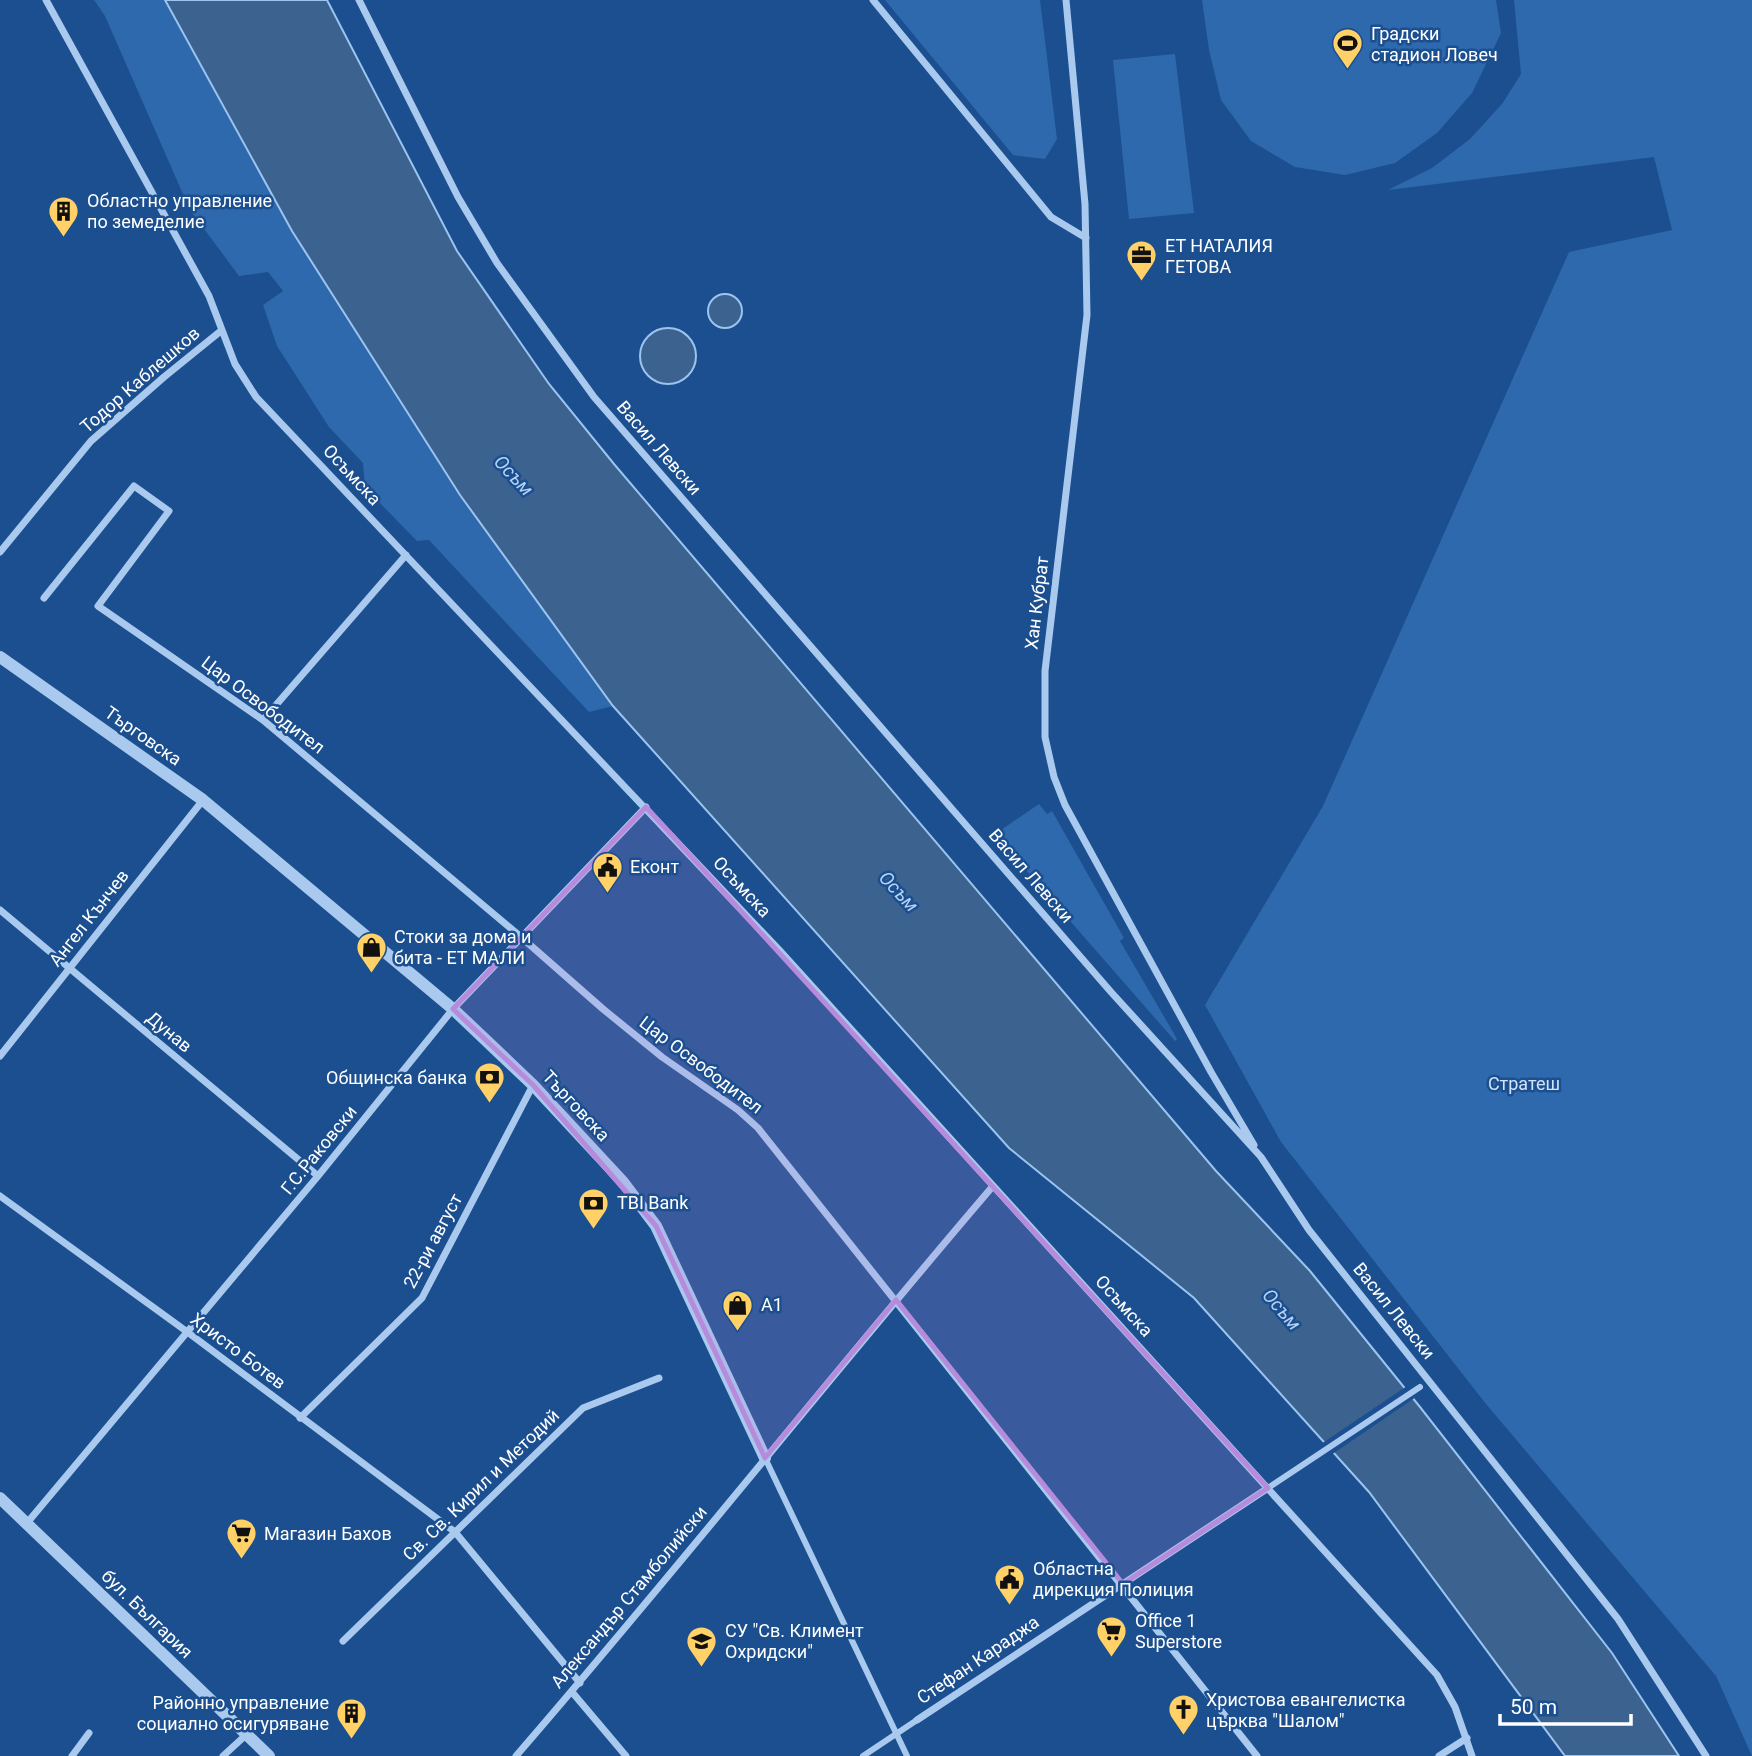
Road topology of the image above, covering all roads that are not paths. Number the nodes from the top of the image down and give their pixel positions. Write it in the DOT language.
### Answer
graph roads {
  1 [pos="46,0"];
  2 [pos="359,0"];
  3 [pos="873,0"];
  4 [pos="1066,0"];
  5 [pos="1086,238"];
  6 [pos="222,330"];
  7 [pos="0,552"];
  8 [pos="406,555"];
  9 [pos="44,598"];
  10 [pos="0,657"];
  11 [pos="263,720"];
  12 [pos="203,800"];
  13 [pos="646,807"];
  14 [pos="0,910"];
  15 [pos="521,937"];
  16 [pos="68,968"];
  17 [pos="453,1009"];
  18 [pos="0,1056"];
  19 [pos="533,1085"];
  20 [pos="1261,1157"];
  21 [pos="318,1177"];
  22 [pos="993,1186"];
  23 [pos="0,1196"];
  24 [pos="896,1300"];
  25 [pos="186,1331"];
  26 [pos="659,1378"];
  27 [pos="1420,1387"];
  28 [pos="300,1418"];
  29 [pos="765,1458"];
  30 [pos="1271,1486"];
  31 [pos="0,1498"];
  32 [pos="27,1523"];
  33 [pos="455,1532"];
  34 [pos="1122,1584"];
  35 [pos="343,1641"];
  36 [pos="580,1683"];
  37 [pos="572,1692"];
  38 [pos="917,1720"];
  39 [pos="89,1733"];
  40 [pos="247,1734"];
  41 [pos="895,1734"];
  42 [pos="1467,1738"];
  43 [pos="72,1756"];
  44 [pos="223,1756"];
  45 [pos="269,1756"];
  46 [pos="516,1756"];
  47 [pos="626,1756"];
  48 [pos="863,1756"];
  49 [pos="907,1756"];
  50 [pos="1257,1756"];
  51 [pos="1439,1756"];
  52 [pos="1472,1756"];
  53 [pos="1706,1756"];
  1 -- 6 [label="street, Осъмска"];
  2 -- 20 [label="street, Васил Левски"];
  3 -- 5 [label="street"];
  4 -- 5 [label="street, Хан Кубрат"];
  5 -- 20 [label="street, Хан Кубрат"];
  6 -- 7 [label="street, Тодор Каблешков"];
  6 -- 8 [label="street, Осъмска"];
  8 -- 11 [label="street"];
  8 -- 13 [label="street, Осъмска"];
  9 -- 11 [label="street, Цар Освободител"];
  10 -- 12 [label="street, Търговска"];
  11 -- 15 [label="street, Цар Освободител"];
  12 -- 16 [label="street, Ангел Кънчев"];
  12 -- 17 [label="street, Търговска"];
  13 -- 15 [label="street, Г.С.Раковски"];
  13 -- 22 [label="street, Осъмска"];
  14 -- 16 [label="street, Дунав"];
  15 -- 17 [label="street, Г.С.Раковски"];
  15 -- 24 [label="street, Цар Освободител"];
  16 -- 18 [label="street, Ангел Кънчев"];
  16 -- 21 [label="street, Дунав"];
  17 -- 19 [label="street, Търговска"];
  17 -- 21 [label="street, Г.С.Раковски"];
  19 -- 28 [label="street, 22-ри август"];
  19 -- 29 [label="street, Търговска"];
  20 -- 53 [label="street, Васил Левски"];
  21 -- 25 [label="street, Г.С.Раковски"];
  22 -- 24 [label="street, Александър Стамболийски"];
  22 -- 30 [label="street, Осъмска"];
  23 -- 25 [label="street, Христо Ботев"];
  24 -- 29 [label="street, Александър Стамболийски"];
  24 -- 34 [label="street, Цар Освободител"];
  25 -- 28 [label="street, Христо Ботев"];
  25 -- 32 [label="street, Г.С.Раковски"];
  26 -- 33 [label="street, Св. Св. Кирил и Методий"];
  27 -- 30 [label="street"];
  28 -- 33 [label="street, Христо Ботев"];
  29 -- 36 [label="street, Александър Стамболийски"];
  29 -- 41 [label="street, Търговска"];
  30 -- 34 [label="street, Стефан Караджа"];
  30 -- 42 [label="street, Осъмска"];
  31 -- 32 [label="street, бул. България"];
  32 -- 40 [label="street, бул. България"];
  33 -- 35 [label="street, Св. Св. Кирил и Методий"];
  33 -- 36 [label="street, Христо Ботев"];
  34 -- 38 [label="street, Стефан Караджа"];
  34 -- 50 [label="street, Цар Освободител"];
  36 -- 37 [label="street, Александър Стамболийски"];
  37 -- 46 [label="street, Александър Стамболийски"];
  37 -- 47 [label="street"];
  38 -- 41 [label="street"];
  39 -- 43 [label="street"];
  40 -- 44 [label="street"];
  40 -- 45 [label="street, бул. България"];
  41 -- 48 [label="street"];
  41 -- 49 [label="street, Търговска"];
  42 -- 51 [label="street"];
  42 -- 52 [label="street, Осъмска"];
}
